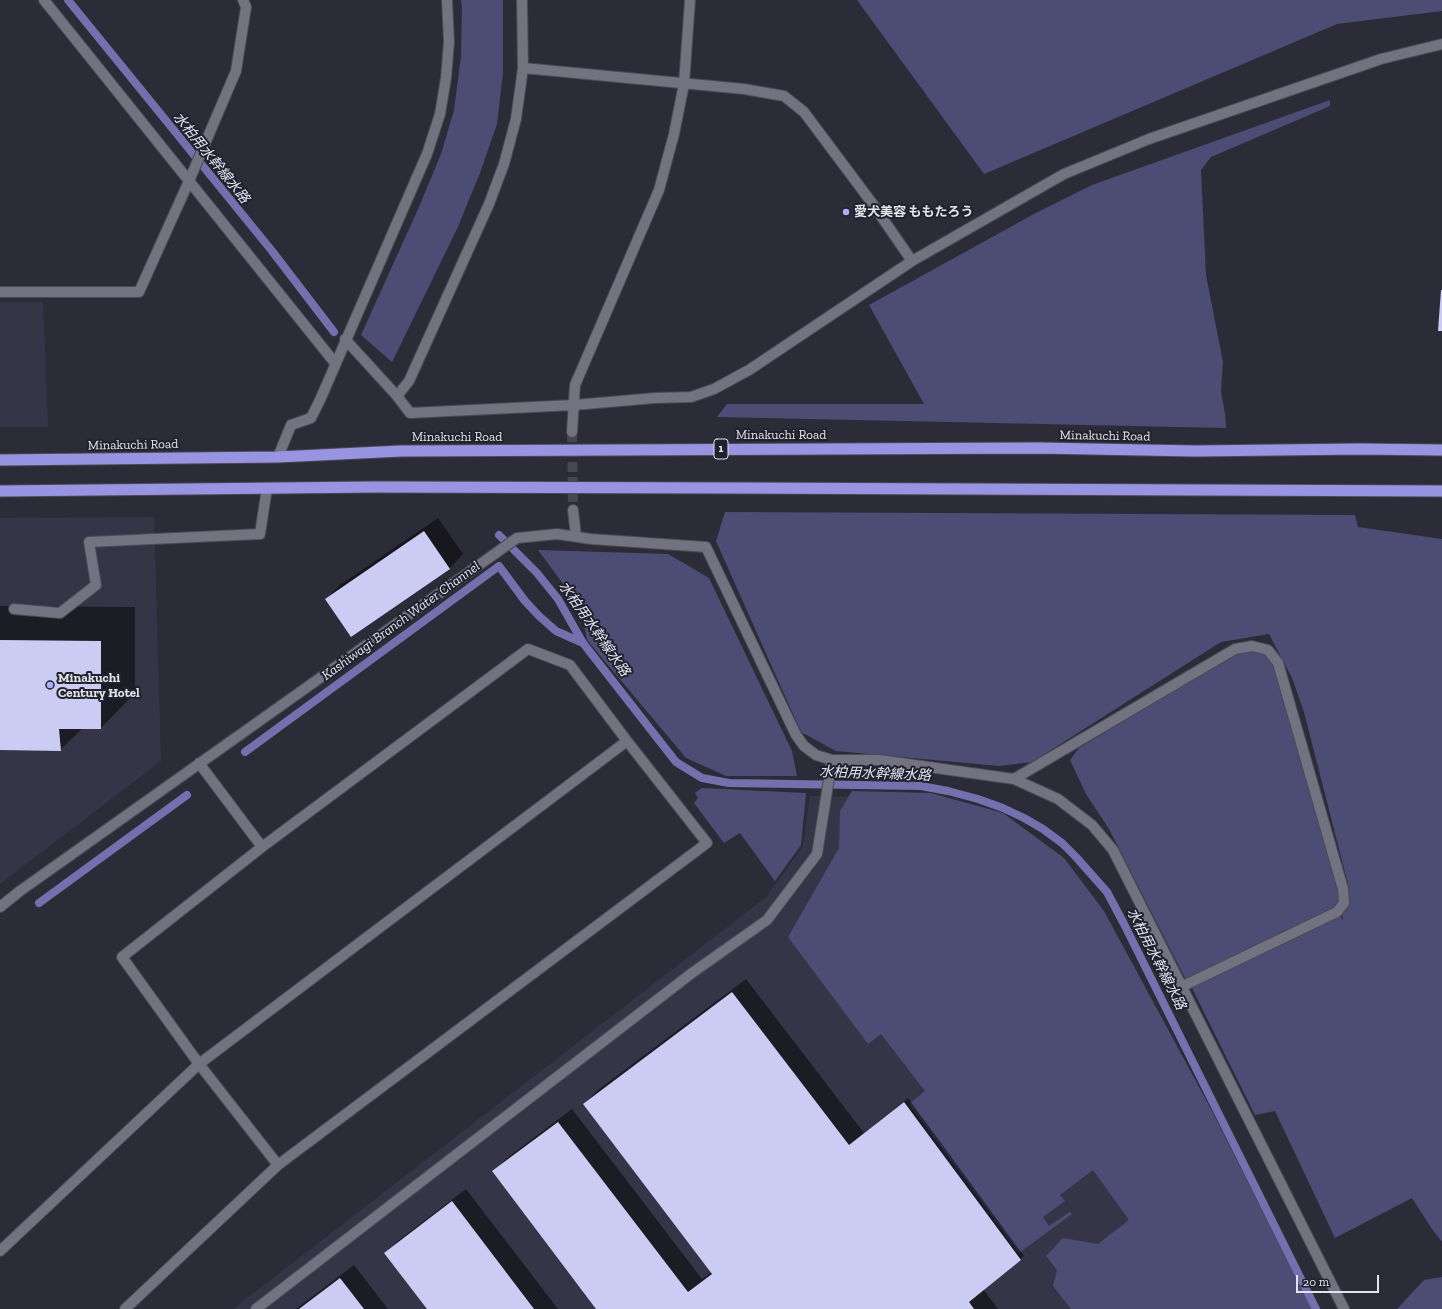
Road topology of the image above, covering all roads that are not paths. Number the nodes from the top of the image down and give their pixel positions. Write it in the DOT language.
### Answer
graph roads {
  1 [pos="44,0"];
  2 [pos="243,0"];
  3 [pos="447,0"];
  4 [pos="522,0"];
  5 [pos="690,0"];
  6 [pos="1442,44"];
  7 [pos="523,68"];
  8 [pos="684,84"];
  9 [pos="191,178"];
  10 [pos="912,261"];
  11 [pos="0,292"];
  12 [pos="345,340"];
  13 [pos="335,363"];
  14 [pos="397,396"];
  15 [pos="574,404"];
  16 [pos="572,432"];
  17 [pos="1442,450"];
  18 [pos="278,457"];
  19 [pos="0,460"];
  20 [pos="267,488"];
  21 [pos="0,491"];
  22 [pos="1442,491"];
  23 [pos="573,510"];
  24 [pos="576,536"];
  25 [pos="14,609"];
  26 [pos="627,741"];
  27 [pos="832,760"];
  28 [pos="199,763"];
  29 [pos="1014,779"];
  30 [pos="262,847"];
  31 [pos="0,908"];
  32 [pos="1181,987"];
  33 [pos="199,1064"];
  34 [pos="278,1165"];
  35 [pos="0,1251"];
  36 [pos="125,1309"];
  37 [pos="256,1309"];
  38 [pos="1344,1309"];
  1 -- 9 [label="street"];
  2 -- 9 [label="street"];
  3 -- 12 [label="street"];
  4 -- 7 [label="street"];
  5 -- 8 [label="street"];
  6 -- 10 [label="street"];
  7 -- 8 [label="street"];
  7 -- 14 [label="street"];
  8 -- 10 [label="street"];
  8 -- 15 [label="street"];
  9 -- 11 [label="street"];
  9 -- 13 [label="street"];
  10 -- 15 [label="street"];
  12 -- 13 [label="street"];
  12 -- 14 [label="street"];
  13 -- 18 [label="street"];
  14 -- 15 [label="street"];
  15 -- 16 [label="street"];
  17 -- 18 [label="highway, Minakuchi Road / 1"];
  18 -- 19 [label="highway, Minakuchi Road / 1"];
  20 -- 21 [label="highway"];
  20 -- 22 [label="highway"];
  20 -- 25 [label="street"];
  23 -- 24 [label="street"];
  24 -- 27 [label="street"];
  24 -- 28 [label="street"];
  26 -- 30 [label="street"];
  26 -- 33 [label="street"];
  26 -- 34 [label="street"];
  27 -- 29 [label="street"];
  27 -- 37 [label="street"];
  28 -- 30 [label="street"];
  28 -- 31 [label="street"];
  29 -- 32 [label="street"];
  29 -- 32 [label="street"];
  30 -- 33 [label="street"];
  32 -- 38 [label="street"];
  33 -- 34 [label="street"];
  33 -- 35 [label="street"];
  34 -- 36 [label="street"];
}
